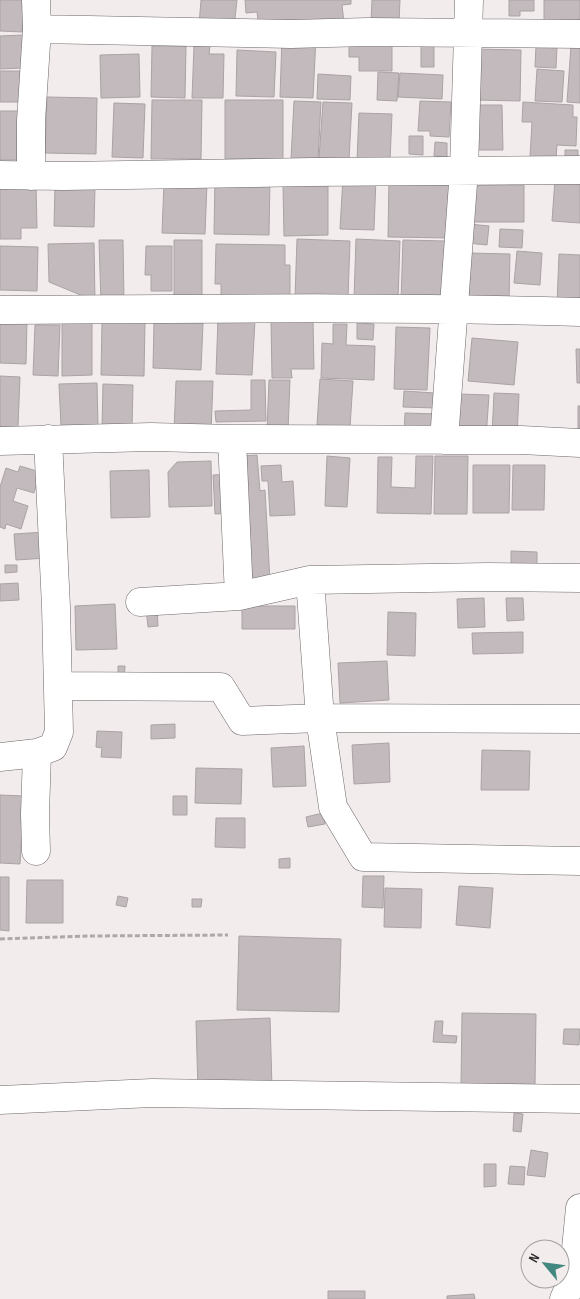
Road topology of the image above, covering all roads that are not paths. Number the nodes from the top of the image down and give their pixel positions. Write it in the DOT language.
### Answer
graph roads {
  1 [pos="36,0"];
  2 [pos="469,0"];
  3 [pos="37,29"];
  4 [pos="467,33"];
  5 [pos="580,34"];
  6 [pos="464,170"];
  7 [pos="580,170"];
  8 [pos="0,175"];
  9 [pos="31,176"];
  10 [pos="454,309"];
  11 [pos="0,310"];
  12 [pos="580,312"];
  13 [pos="48,439"];
  14 [pos="232,439"];
  15 [pos="444,440"];
  16 [pos="0,441"];
  17 [pos="580,443"];
  18 [pos="580,578"];
  19 [pos="310,580"];
  20 [pos="239,596"];
  21 [pos="140,602"];
  22 [pos="58,686"];
  23 [pos="320,718"];
  24 [pos="580,719"];
  25 [pos="37,753"];
  26 [pos="0,756"];
  27 [pos="36,851"];
  28 [pos="580,861"];
  29 [pos="0,1100"];
  30 [pos="580,1100"];
  31 [pos="580,1208"];
  32 [pos="564,1299"];
  1 -- 3 [label="street"];
  2 -- 4 [label="street"];
  3 -- 4 [label="street"];
  3 -- 9 [label="street"];
  4 -- 5 [label="street"];
  4 -- 6 [label="street"];
  6 -- 7 [label="street"];
  6 -- 9 [label="street"];
  6 -- 10 [label="street"];
  8 -- 9 [label="street"];
  10 -- 11 [label="street"];
  10 -- 12 [label="street"];
  10 -- 15 [label="street"];
  13 -- 14 [label="street"];
  13 -- 16 [label="street"];
  13 -- 22 [label="street"];
  14 -- 15 [label="street"];
  14 -- 20 [label="street"];
  15 -- 17 [label="street"];
  18 -- 19 [label="street"];
  19 -- 20 [label="street"];
  19 -- 23 [label="street"];
  20 -- 21 [label="street"];
  22 -- 23 [label="street"];
  22 -- 25 [label="street"];
  23 -- 24 [label="street"];
  23 -- 28 [label="street"];
  25 -- 26 [label="street"];
  25 -- 27 [label="street"];
  29 -- 30 [label="street"];
  31 -- 32 [label="street"];
}
